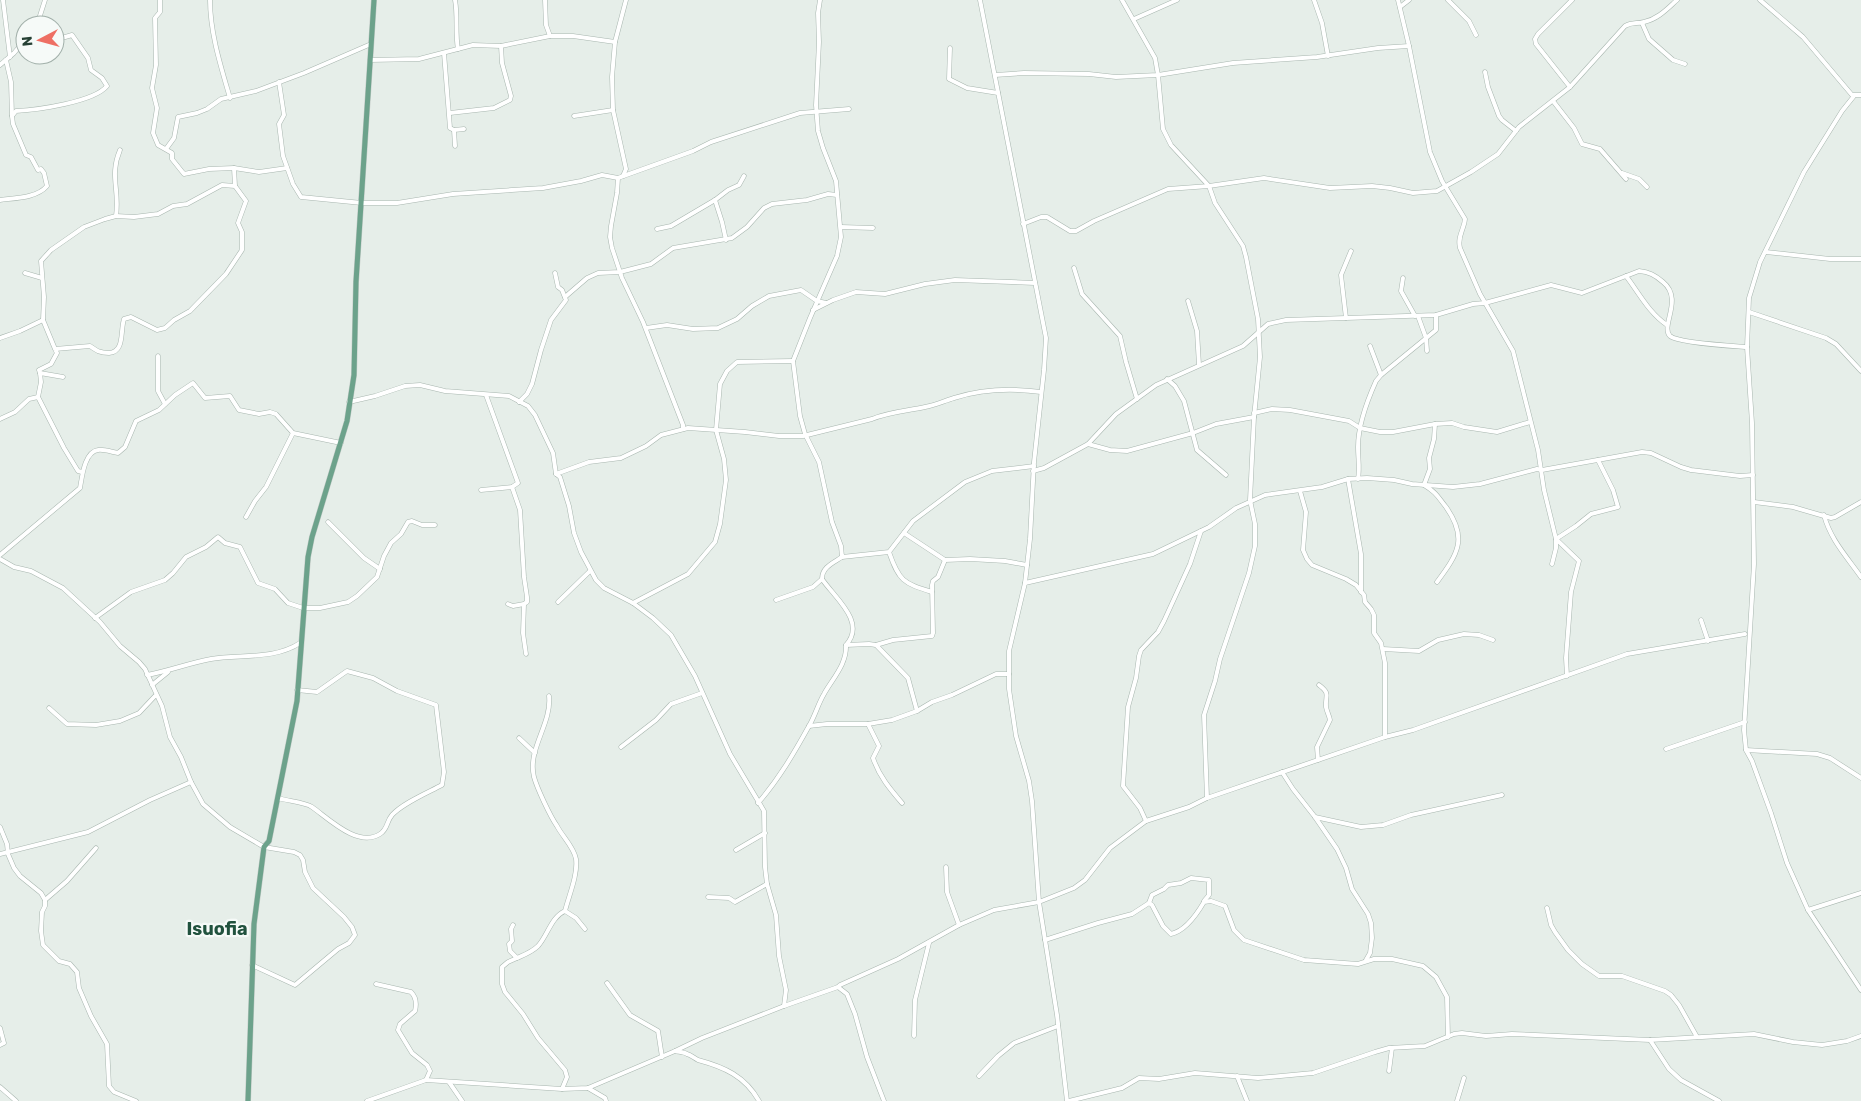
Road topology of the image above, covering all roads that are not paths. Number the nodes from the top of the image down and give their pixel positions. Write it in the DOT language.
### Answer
graph roads {
  1 [pos="3,0"];
  2 [pos="45,0"];
  3 [pos="160,0"];
  4 [pos="210,0"];
  5 [pos="374,0"];
  6 [pos="455,0"];
  7 [pos="545,0"];
  8 [pos="626,0"];
  9 [pos="820,0"];
  10 [pos="980,0"];
  11 [pos="1122,0"];
  12 [pos="1177,0"];
  13 [pos="1314,0"];
  14 [pos="1398,0"];
  15 [pos="1409,0"];
  16 [pos="1448,0"];
  17 [pos="1572,0"];
  18 [pos="1677,0"];
  19 [pos="1760,0"];
  20 [pos="1400,7"];
  21 [pos="40,15"];
  22 [pos="1134,19"];
  23 [pos="1642,23"];
  24 [pos="1476,35"];
  25 [pos="550,36"];
  26 [pos="65,37"];
  27 [pos="615,42"];
  28 [pos="371,44"];
  29 [pos="501,46"];
  30 [pos="1409,46"];
  31 [pos="950,48"];
  32 [pos="458,49"];
  33 [pos="15,51"];
  34 [pos="444,53"];
  35 [pos="1328,56"];
  36 [pos="8,58"];
  37 [pos="370,60"];
  38 [pos="1685,64"];
  39 [pos="0,65"];
  40 [pos="1486,72"];
  41 [pos="995,75"];
  42 [pos="1158,75"];
  43 [pos="278,82"];
  44 [pos="1570,87"];
  45 [pos="998,93"];
  46 [pos="1861,95"];
  47 [pos="1854,96"];
  48 [pos="230,98"];
  49 [pos="1553,101"];
  50 [pos="849,109"];
  51 [pos="613,110"];
  52 [pos="816,110"];
  53 [pos="450,113"];
  54 [pos="12,116"];
  55 [pos="574,116"];
  56 [pos="464,129"];
  57 [pos="454,130"];
  58 [pos="1516,131"];
  59 [pos="455,146"];
  60 [pos="166,149"];
  61 [pos="120,150"];
  62 [pos="234,168"];
  63 [pos="287,168"];
  64 [pos="626,169"];
  65 [pos="1620,172"];
  66 [pos="632,174"];
  67 [pos="744,176"];
  68 [pos="620,177"];
  69 [pos="1626,179"];
  70 [pos="235,186"];
  71 [pos="1209,186"];
  72 [pos="1445,186"];
  73 [pos="1647,187"];
  74 [pos="837,195"];
  75 [pos="0,200"];
  76 [pos="715,200"];
  77 [pos="362,203"];
  78 [pos="116,216"];
  79 [pos="1023,224"];
  80 [pos="841,227"];
  81 [pos="873,228"];
  82 [pos="658,229"];
  83 [pos="726,240"];
  84 [pos="1351,251"];
  85 [pos="1766,252"];
  86 [pos="1861,259"];
  87 [pos="1074,268"];
  88 [pos="555,272"];
  89 [pos="620,272"];
  90 [pos="25,273"];
  91 [pos="1626,276"];
  92 [pos="42,278"];
  93 [pos="1403,278"];
  94 [pos="1035,283"];
  95 [pos="565,297"];
  96 [pos="817,301"];
  97 [pos="1188,301"];
  98 [pos="827,303"];
  99 [pos="1485,303"];
  100 [pos="813,310"];
  101 [pos="1749,312"];
  102 [pos="1436,315"];
  103 [pos="1416,316"];
  104 [pos="1346,318"];
  105 [pos="43,320"];
  106 [pos="1667,325"];
  107 [pos="646,328"];
  108 [pos="1258,334"];
  109 [pos="0,338"];
  110 [pos="1426,338"];
  111 [pos="1370,346"];
  112 [pos="1746,347"];
  113 [pos="55,350"];
  114 [pos="1427,351"];
  115 [pos="158,356"];
  116 [pos="793,361"];
  117 [pos="1198,365"];
  118 [pos="1861,371"];
  119 [pos="40,373"];
  120 [pos="1381,375"];
  121 [pos="62,377"];
  122 [pos="1167,379"];
  123 [pos="1041,392"];
  124 [pos="486,395"];
  125 [pos="38,397"];
  126 [pos="1137,399"];
  127 [pos="349,402"];
  128 [pos="519,402"];
  129 [pos="165,404"];
  130 [pos="1254,415"];
  131 [pos="0,419"];
  132 [pos="1530,422"];
  133 [pos="1435,424"];
  134 [pos="683,427"];
  135 [pos="1360,428"];
  136 [pos="716,430"];
  137 [pos="293,433"];
  138 [pos="1193,433"];
  139 [pos="805,434"];
  140 [pos="341,442"];
  141 [pos="1088,444"];
  142 [pos="1598,460"];
  143 [pos="1034,466"];
  144 [pos="1542,470"];
  145 [pos="1034,471"];
  146 [pos="82,472"];
  147 [pos="556,474"];
  148 [pos="1226,475"];
  149 [pos="1753,475"];
  150 [pos="1348,479"];
  151 [pos="1358,479"];
  152 [pos="1424,485"];
  153 [pos="512,487"];
  154 [pos="481,490"];
  155 [pos="1300,491"];
  156 [pos="1250,500"];
  157 [pos="1754,502"];
  158 [pos="1861,502"];
  159 [pos="1824,515"];
  160 [pos="246,517"];
  161 [pos="328,522"];
  162 [pos="435,526"];
  163 [pos="1201,530"];
  164 [pos="904,534"];
  165 [pos="1556,539"];
  166 [pos="889,552"];
  167 [pos="0,557"];
  168 [pos="842,557"];
  169 [pos="945,560"];
  170 [pos="1552,564"];
  171 [pos="1027,565"];
  172 [pos="380,569"];
  173 [pos="590,571"];
  174 [pos="1861,577"];
  175 [pos="822,579"];
  176 [pos="1025,582"];
  177 [pos="1438,582"];
  178 [pos="1362,584"];
  179 [pos="1356,585"];
  180 [pos="932,592"];
  181 [pos="1361,592"];
  182 [pos="776,600"];
  183 [pos="558,602"];
  184 [pos="634,603"];
  185 [pos="508,604"];
  186 [pos="524,604"];
  187 [pos="303,608"];
  188 [pos="95,618"];
  189 [pos="1701,620"];
  190 [pos="1750,626"];
  191 [pos="1745,634"];
  192 [pos="1493,640"];
  193 [pos="1708,641"];
  194 [pos="1748,642"];
  195 [pos="300,643"];
  196 [pos="846,645"];
  197 [pos="876,645"];
  198 [pos="1383,649"];
  199 [pos="526,654"];
  200 [pos="170,671"];
  201 [pos="1009,674"];
  202 [pos="147,675"];
  203 [pos="1567,676"];
  204 [pos="152,685"];
  205 [pos="1319,685"];
  206 [pos="297,690"];
  207 [pos="702,693"];
  208 [pos="155,696"];
  209 [pos="549,696"];
  210 [pos="49,708"];
  211 [pos="917,712"];
  212 [pos="1745,722"];
  213 [pos="868,724"];
  214 [pos="809,726"];
  215 [pos="519,738"];
  216 [pos="1385,738"];
  217 [pos="621,747"];
  218 [pos="1666,749"];
  219 [pos="1746,750"];
  220 [pos="534,753"];
  221 [pos="1318,760"];
  222 [pos="1282,772"];
  223 [pos="1861,778"];
  224 [pos="191,782"];
  225 [pos="1502,795"];
  226 [pos="278,798"];
  227 [pos="1207,798"];
  228 [pos="758,803"];
  229 [pos="902,803"];
  230 [pos="1315,817"];
  231 [pos="1146,821"];
  232 [pos="0,827"];
  233 [pos="765,833"];
  234 [pos="264,847"];
  235 [pos="96,848"];
  236 [pos="736,850"];
  237 [pos="0,854"];
  238 [pos="8,854"];
  239 [pos="946,867"];
  240 [pos="767,884"];
  241 [pos="1861,893"];
  242 [pos="708,897"];
  243 [pos="45,900"];
  244 [pos="1039,902"];
  245 [pos="1151,902"];
  246 [pos="1204,902"];
  247 [pos="1547,908"];
  248 [pos="1808,910"];
  249 [pos="565,911"];
  250 [pos="513,925"];
  251 [pos="959,926"];
  252 [pos="585,929"];
  253 [pos="1045,940"];
  254 [pos="929,943"];
  255 [pos="517,958"];
  256 [pos="1368,958"];
  257 [pos="1374,959"];
  258 [pos="1364,962"];
  259 [pos="252,965"];
  260 [pos="607,983"];
  261 [pos="376,984"];
  262 [pos="838,987"];
  263 [pos="1861,990"];
  264 [pos="784,1006"];
  265 [pos="1058,1026"];
  266 [pos="0,1028"];
  267 [pos="914,1036"];
  268 [pos="1861,1036"];
  269 [pos="1448,1037"];
  270 [pos="1697,1037"];
  271 [pos="1650,1040"];
  272 [pos="0,1045"];
  273 [pos="1392,1048"];
  274 [pos="675,1051"];
  275 [pos="662,1057"];
  276 [pos="1389,1071"];
  277 [pos="979,1076"];
  278 [pos="1237,1076"];
  279 [pos="1464,1078"];
  280 [pos="426,1080"];
  281 [pos="449,1082"];
  282 [pos="0,1087"];
  283 [pos="588,1088"];
  284 [pos="562,1089"];
  285 [pos="16,1101"];
  286 [pos="136,1101"];
  287 [pos="248,1101"];
  288 [pos="367,1101"];
  289 [pos="462,1101"];
  290 [pos="606,1101"];
  291 [pos="759,1101"];
  292 [pos="884,1101"];
  293 [pos="1068,1101"];
  294 [pos="1247,1101"];
  295 [pos="1457,1101"];
  296 [pos="1719,1101"];
  1 -- 36 [label="street"];
  2 -- 21 [label="street"];
  3 -- 60 [label="street"];
  4 -- 48 [label="street"];
  5 -- 28 [label="main road"];
  6 -- 32 [label="street"];
  7 -- 25 [label="street"];
  8 -- 27 [label="street"];
  9 -- 52 [label="street"];
  10 -- 41 [label="street"];
  11 -- 22 [label="street"];
  12 -- 22 [label="street"];
  13 -- 35 [label="street"];
  14 -- 20 [label="street"];
  15 -- 20 [label="street"];
  16 -- 24 [label="street"];
  17 -- 44 [label="street"];
  18 -- 23 [label="street"];
  19 -- 47 [label="street"];
  20 -- 30 [label="street"];
  22 -- 42 [label="street"];
  23 -- 38 [label="street"];
  23 -- 44 [label="street"];
  25 -- 27 [label="street"];
  25 -- 29 [label="street"];
  26 -- 54 [label="street"];
  27 -- 51 [label="street"];
  28 -- 37 [label="main road"];
  28 -- 43 [label="street"];
  29 -- 32 [label="street"];
  29 -- 53 [label="street"];
  30 -- 35 [label="street"];
  30 -- 72 [label="street"];
  31 -- 45 [label="street"];
  32 -- 34 [label="street"];
  33 -- 36 [label="street"];
  34 -- 37 [label="street"];
  34 -- 53 [label="street"];
  35 -- 42 [label="street"];
  36 -- 39 [label="street"];
  36 -- 54 [label="street"];
  37 -- 77 [label="main road"];
  40 -- 58 [label="street"];
  41 -- 42 [label="street"];
  41 -- 45 [label="street"];
  42 -- 71 [label="street"];
  43 -- 48 [label="street"];
  43 -- 63 [label="street"];
  44 -- 49 [label="street"];
  45 -- 79 [label="street"];
  46 -- 47 [label="street"];
  47 -- 85 [label="street"];
  48 -- 60 [label="street"];
  49 -- 58 [label="street"];
  49 -- 65 [label="street"];
  50 -- 52 [label="street"];
  51 -- 55 [label="street"];
  51 -- 64 [label="street"];
  52 -- 66 [label="street"];
  52 -- 74 [label="street"];
  53 -- 57 [label="street"];
  54 -- 75 [label="street"];
  56 -- 57 [label="street"];
  57 -- 59 [label="street"];
  58 -- 72 [label="street"];
  60 -- 62 [label="street"];
  61 -- 78 [label="street"];
  62 -- 63 [label="street"];
  62 -- 70 [label="street"];
  63 -- 77 [label="street"];
  64 -- 66 [label="street"];
  64 -- 68 [label="street"];
  65 -- 69 [label="street"];
  65 -- 73 [label="street"];
  66 -- 68 [label="street"];
  67 -- 76 [label="street"];
  68 -- 77 [label="street"];
  68 -- 89 [label="street"];
  70 -- 78 [label="street"];
  70 -- 113 [label="street"];
  71 -- 72 [label="street"];
  71 -- 79 [label="street"];
  71 -- 108 [label="street"];
  72 -- 99 [label="street"];
  74 -- 80 [label="street"];
  74 -- 83 [label="street"];
  76 -- 82 [label="street"];
  76 -- 83 [label="street"];
  77 -- 127 [label="main road"];
  78 -- 92 [label="street"];
  79 -- 94 [label="street"];
  80 -- 81 [label="street"];
  80 -- 96 [label="street"];
  83 -- 89 [label="street"];
  84 -- 104 [label="street"];
  85 -- 86 [label="street"];
  85 -- 101 [label="street"];
  87 -- 126 [label="street"];
  88 -- 95 [label="street"];
  89 -- 95 [label="street"];
  89 -- 107 [label="street"];
  90 -- 92 [label="street"];
  91 -- 99 [label="street"];
  91 -- 106 [label="street"];
  91 -- 106 [label="street"];
  92 -- 105 [label="street"];
  93 -- 103 [label="street"];
  94 -- 98 [label="street"];
  94 -- 123 [label="street"];
  95 -- 128 [label="street"];
  96 -- 98 [label="street"];
  96 -- 100 [label="street"];
  96 -- 107 [label="street"];
  97 -- 117 [label="street"];
  98 -- 100 [label="street"];
  99 -- 102 [label="street"];
  99 -- 132 [label="street"];
  100 -- 116 [label="street"];
  101 -- 112 [label="street"];
  101 -- 118 [label="street"];
  102 -- 103 [label="street"];
  102 -- 110 [label="street"];
  103 -- 104 [label="street"];
  103 -- 110 [label="street"];
  104 -- 108 [label="street"];
  105 -- 109 [label="street"];
  105 -- 113 [label="street"];
  106 -- 112 [label="street"];
  107 -- 134 [label="street"];
  108 -- 117 [label="street"];
  108 -- 130 [label="street"];
  110 -- 114 [label="street"];
  110 -- 120 [label="street"];
  111 -- 120 [label="street"];
  112 -- 149 [label="street"];
  113 -- 119 [label="street"];
  115 -- 129 [label="street"];
  116 -- 136 [label="street"];
  116 -- 139 [label="street"];
  117 -- 122 [label="street"];
  119 -- 121 [label="street"];
  119 -- 125 [label="street"];
  120 -- 135 [label="street"];
  122 -- 126 [label="street"];
  122 -- 138 [label="street"];
  123 -- 139 [label="street"];
  123 -- 143 [label="street"];
  124 -- 127 [label="street"];
  124 -- 128 [label="street"];
  124 -- 153 [label="street"];
  125 -- 131 [label="street"];
  125 -- 146 [label="street"];
  126 -- 141 [label="street"];
  127 -- 140 [label="main road"];
  128 -- 147 [label="street"];
  129 -- 137 [label="street"];
  129 -- 146 [label="street"];
  130 -- 135 [label="street"];
  130 -- 138 [label="street"];
  130 -- 156 [label="street"];
  132 -- 133 [label="street"];
  132 -- 144 [label="street"];
  133 -- 135 [label="street"];
  133 -- 152 [label="street"];
  134 -- 136 [label="street"];
  134 -- 147 [label="street"];
  135 -- 151 [label="street"];
  136 -- 139 [label="street"];
  136 -- 184 [label="street"];
  137 -- 140 [label="street"];
  137 -- 160 [label="street"];
  138 -- 141 [label="street"];
  138 -- 148 [label="street"];
  139 -- 168 [label="street"];
  140 -- 187 [label="main road"];
  141 -- 145 [label="street"];
  142 -- 144 [label="street"];
  142 -- 149 [label="street"];
  142 -- 165 [label="street"];
  143 -- 145 [label="street"];
  143 -- 164 [label="street"];
  144 -- 152 [label="street"];
  144 -- 165 [label="street"];
  145 -- 171 [label="street"];
  146 -- 167 [label="street"];
  147 -- 173 [label="street"];
  149 -- 157 [label="street"];
  150 -- 151 [label="street"];
  150 -- 155 [label="street"];
  150 -- 178 [label="street"];
  151 -- 152 [label="street"];
  152 -- 177 [label="street"];
  153 -- 154 [label="street"];
  153 -- 186 [label="street"];
  155 -- 156 [label="street"];
  155 -- 179 [label="street"];
  156 -- 163 [label="street"];
  156 -- 227 [label="street"];
  157 -- 159 [label="street"];
  157 -- 190 [label="street"];
  158 -- 159 [label="street"];
  159 -- 174 [label="street"];
  161 -- 172 [label="street"];
  162 -- 172 [label="street"];
  163 -- 176 [label="street"];
  163 -- 231 [label="street"];
  164 -- 166 [label="street"];
  164 -- 169 [label="street"];
  165 -- 170 [label="street"];
  165 -- 203 [label="street"];
  166 -- 168 [label="street"];
  166 -- 180 [label="street"];
  167 -- 188 [label="street"];
  168 -- 175 [label="street"];
  169 -- 171 [label="street"];
  169 -- 180 [label="street"];
  171 -- 176 [label="street"];
  172 -- 187 [label="street"];
  173 -- 183 [label="street"];
  173 -- 184 [label="street"];
  175 -- 182 [label="street"];
  175 -- 196 [label="street"];
  176 -- 201 [label="street"];
  178 -- 179 [label="street"];
  178 -- 181 [label="street"];
  179 -- 181 [label="street"];
  180 -- 197 [label="street"];
  181 -- 198 [label="street"];
  184 -- 207 [label="street"];
  185 -- 186 [label="street"];
  186 -- 199 [label="street"];
  187 -- 188 [label="street"];
  187 -- 195 [label="main road"];
  188 -- 202 [label="street"];
  189 -- 193 [label="street"];
  190 -- 191 [label="street"];
  190 -- 194 [label="street"];
  191 -- 193 [label="street"];
  191 -- 194 [label="street"];
  192 -- 198 [label="street"];
  193 -- 203 [label="street"];
  194 -- 212 [label="street"];
  195 -- 200 [label="street"];
  195 -- 206 [label="main road"];
  196 -- 197 [label="street"];
  196 -- 214 [label="street"];
  197 -- 211 [label="street"];
  198 -- 216 [label="street"];
  200 -- 202 [label="street"];
  200 -- 204 [label="street"];
  201 -- 211 [label="street"];
  201 -- 244 [label="street"];
  202 -- 204 [label="street"];
  203 -- 216 [label="street"];
  204 -- 208 [label="street"];
  205 -- 221 [label="street"];
  206 -- 226 [label="main road"];
  206 -- 226 [label="street"];
  207 -- 217 [label="street"];
  207 -- 228 [label="street"];
  208 -- 210 [label="street"];
  208 -- 224 [label="street"];
  209 -- 220 [label="street"];
  211 -- 213 [label="street"];
  212 -- 218 [label="street"];
  212 -- 219 [label="street"];
  213 -- 214 [label="street"];
  213 -- 229 [label="street"];
  214 -- 228 [label="street"];
  215 -- 220 [label="street"];
  216 -- 221 [label="street"];
  219 -- 223 [label="street"];
  219 -- 248 [label="street"];
  220 -- 249 [label="street"];
  221 -- 222 [label="street"];
  222 -- 227 [label="street"];
  222 -- 230 [label="street"];
  224 -- 234 [label="street"];
  224 -- 238 [label="street"];
  225 -- 230 [label="street"];
  226 -- 234 [label="main road"];
  227 -- 231 [label="street"];
  228 -- 233 [label="street"];
  230 -- 256 [label="street"];
  231 -- 244 [label="street"];
  232 -- 238 [label="street"];
  233 -- 236 [label="street"];
  233 -- 240 [label="street"];
  234 -- 259 [label="main road"];
  234 -- 259 [label="street"];
  235 -- 243 [label="street"];
  237 -- 238 [label="street"];
  238 -- 243 [label="street"];
  239 -- 251 [label="street"];
  240 -- 242 [label="street"];
  240 -- 264 [label="street"];
  241 -- 248 [label="street"];
  243 -- 286 [label="street"];
  244 -- 251 [label="street"];
  244 -- 253 [label="street"];
  245 -- 246 [label="street"];
  245 -- 246 [label="street"];
  245 -- 253 [label="street"];
  246 -- 258 [label="street"];
  247 -- 270 [label="street"];
  248 -- 263 [label="street"];
  249 -- 252 [label="street"];
  249 -- 255 [label="street"];
  250 -- 255 [label="street"];
  251 -- 254 [label="street"];
  253 -- 265 [label="street"];
  254 -- 262 [label="street"];
  254 -- 267 [label="street"];
  255 -- 284 [label="street"];
  256 -- 257 [label="street"];
  256 -- 258 [label="street"];
  257 -- 258 [label="street"];
  257 -- 269 [label="street"];
  259 -- 287 [label="main road"];
  260 -- 275 [label="street"];
  261 -- 280 [label="street"];
  262 -- 264 [label="street"];
  262 -- 292 [label="street"];
  264 -- 274 [label="street"];
  265 -- 277 [label="street"];
  265 -- 293 [label="street"];
  266 -- 272 [label="street"];
  268 -- 270 [label="street"];
  269 -- 271 [label="street"];
  269 -- 273 [label="street"];
  270 -- 271 [label="street"];
  271 -- 296 [label="street"];
  273 -- 276 [label="street"];
  273 -- 278 [label="street"];
  274 -- 275 [label="street"];
  274 -- 291 [label="street"];
  275 -- 283 [label="street"];
  278 -- 293 [label="street"];
  278 -- 294 [label="street"];
  279 -- 295 [label="street"];
  280 -- 281 [label="street"];
  280 -- 288 [label="street"];
  281 -- 284 [label="street"];
  281 -- 289 [label="street"];
  282 -- 285 [label="street"];
  283 -- 284 [label="street"];
  283 -- 290 [label="street"];
}
